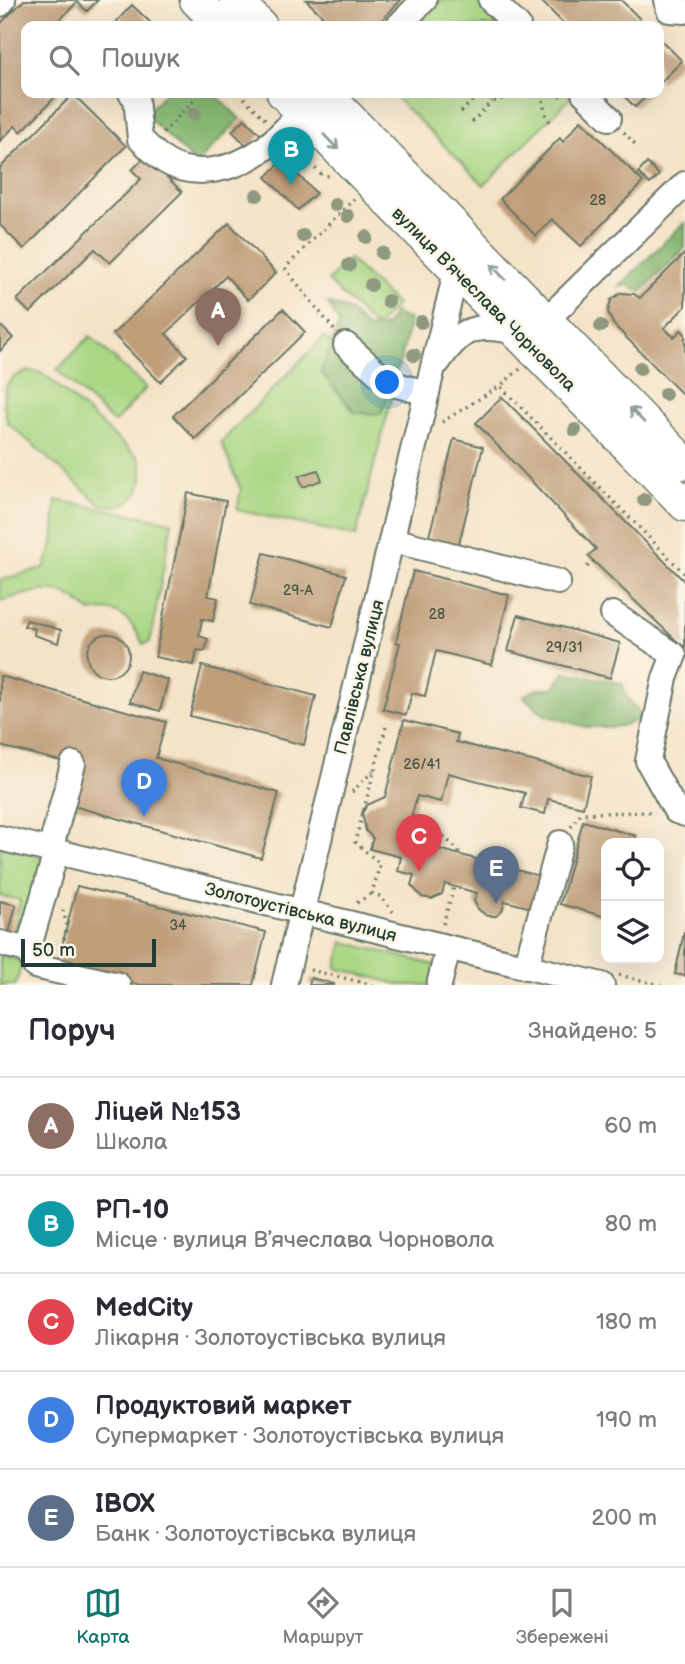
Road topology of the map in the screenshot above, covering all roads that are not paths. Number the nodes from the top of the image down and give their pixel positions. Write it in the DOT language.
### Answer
graph roads {
  1 [pos="196,0"];
  2 [pos="236,0"];
  3 [pos="424,0"];
  4 [pos="491,0"];
  5 [pos="667,0"];
  6 [pos="685,11"];
  7 [pos="216,21"];
  8 [pos="256,21"];
  9 [pos="403,21"];
  10 [pos="512,21"];
  11 [pos="136,98"];
  12 [pos="313,98"];
  13 [pos="315,98"];
  14 [pos="315,98"];
  15 [pos="579,98"];
  16 [pos="609,118"];
  17 [pos="685,184"];
  18 [pos="456,272"];
  19 [pos="531,327"];
  20 [pos="346,345"];
  21 [pos="433,369"];
  22 [pos="427,393"];
  23 [pos="685,463"];
  24 [pos="685,505"];
  25 [pos="392,540"];
  26 [pos="558,582"];
  27 [pos="613,614"];
  28 [pos="73,764"];
  29 [pos="680,813"];
  30 [pos="0,838"];
  31 [pos="560,843"];
  32 [pos="53,851"];
  33 [pos="302,912"];
  34 [pos="445,937"];
  35 [pos="0,943"];
  36 [pos="28,950"];
  37 [pos="526,967"];
  38 [pos="607,979"];
  39 [pos="118,985"];
  40 [pos="285,985"];
  41 [pos="439,985"];
  1 -- 7 [label="main road"];
  2 -- 8 [label="main road"];
  3 -- 9 [label="street"];
  4 -- 10 [label="street"];
  5 -- 6 [label="street"];
  11 -- 12 [label="street"];
  13 -- 18 [label="main road, вулиця Вʼячеслава Чорновола, one-way"];
  19 -- 14 [label="main road, вулиця Вʼячеслава Чорновола, one-way"];
  15 -- 16 [label="street"];
  17 -- 19 [label="street"];
  18 -- 19 [label="main road, вулиця Вʼячеслава Чорновола"];
  18 -- 21 [label="street, Павлівська вулиця"];
  19 -- 21 [label="street, Павлівська вулиця"];
  23 -- 19 [label="main road, вулиця Вʼячеслава Чорновола, one-way"];
  19 -- 24 [label="main road, вулиця Вʼячеслава Чорновола"];
  20 -- 22 [label="street"];
  21 -- 22 [label="street, Павлівська вулиця"];
  22 -- 25 [label="street, Павлівська вулиця"];
  25 -- 26 [label="street"];
  25 -- 33 [label="street, Павлівська вулиця"];
  27 -- 29 [label="street"];
  28 -- 32 [label="street"];
  30 -- 32 [label="street, Золотоустівська вулиця"];
  31 -- 37 [label="street"];
  32 -- 33 [label="street, Золотоустівська вулиця"];
  32 -- 36 [label="street"];
  33 -- 34 [label="street, Золотоустівська вулиця"];
  33 -- 40 [label="street, Павлівська вулиця"];
  34 -- 37 [label="street, Золотоустівська вулиця"];
  34 -- 41 [label="street"];
  35 -- 36 [label="street"];
  36 -- 39 [label="street"];
  37 -- 38 [label="street, Золотоустівська вулиця"];
}
